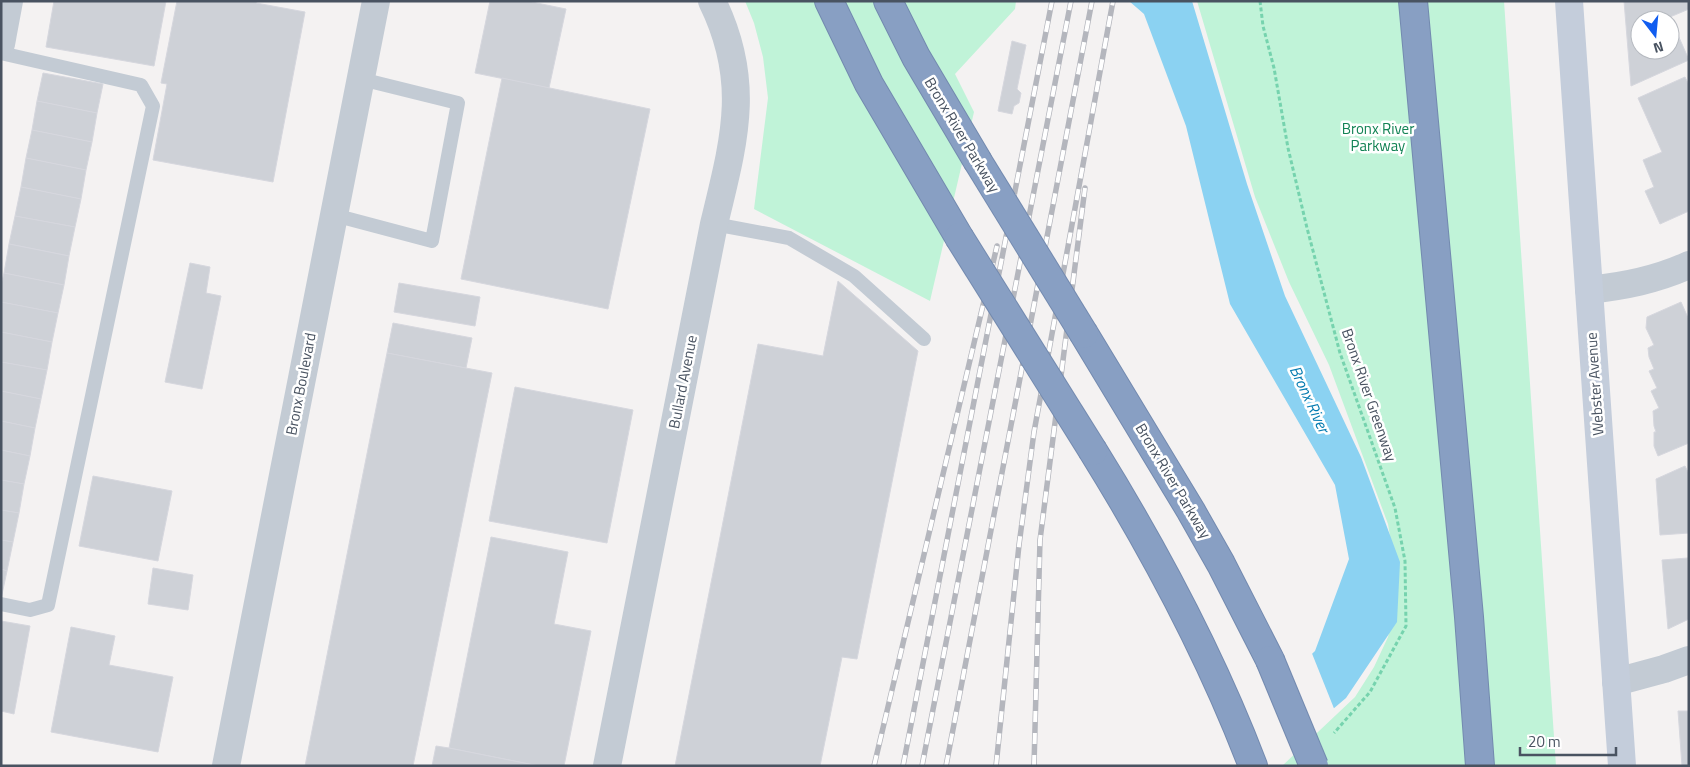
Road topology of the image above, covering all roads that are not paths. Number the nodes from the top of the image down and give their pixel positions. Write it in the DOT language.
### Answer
graph roads {
  1 [pos="10,1"];
  2 [pos="376,1"];
  3 [pos="712,1"];
  4 [pos="829,1"];
  5 [pos="888,1"];
  6 [pos="1413,1"];
  7 [pos="1569,1"];
  8 [pos="1,44"];
  9 [pos="1,53"];
  10 [pos="361,79"];
  11 [pos="334,215"];
  12 [pos="714,224"];
  13 [pos="1689,265"];
  14 [pos="1588,290"];
  15 [pos="924,339"];
  16 [pos="1,604"];
  17 [pos="1689,660"];
  18 [pos="1616,682"];
  19 [pos="226,766"];
  20 [pos="607,766"];
  21 [pos="1253,766"];
  22 [pos="1314,766"];
  23 [pos="1480,766"];
  24 [pos="1622,766"];
  1 -- 8 [label="street"];
  2 -- 10 [label="street, Bronx Boulevard"];
  3 -- 12 [label="street, Bullard Avenue"];
  4 -- 21 [label="highway, bridge"];
  5 -- 22 [label="highway, Bronx River Parkway, bridge"];
  6 -- 23 [label="highway"];
  7 -- 14 [label="main road, Webster Avenue"];
  9 -- 16 [label="lane"];
  10 -- 11 [label="street, Bronx Boulevard"];
  10 -- 11 [label="lane"];
  11 -- 19 [label="street, Bronx Boulevard"];
  12 -- 15 [label="lane"];
  12 -- 20 [label="street, Bullard Avenue"];
  13 -- 14 [label="street"];
  14 -- 18 [label="main road, Webster Avenue"];
  17 -- 18 [label="street"];
  18 -- 24 [label="main road, Webster Avenue"];
}
